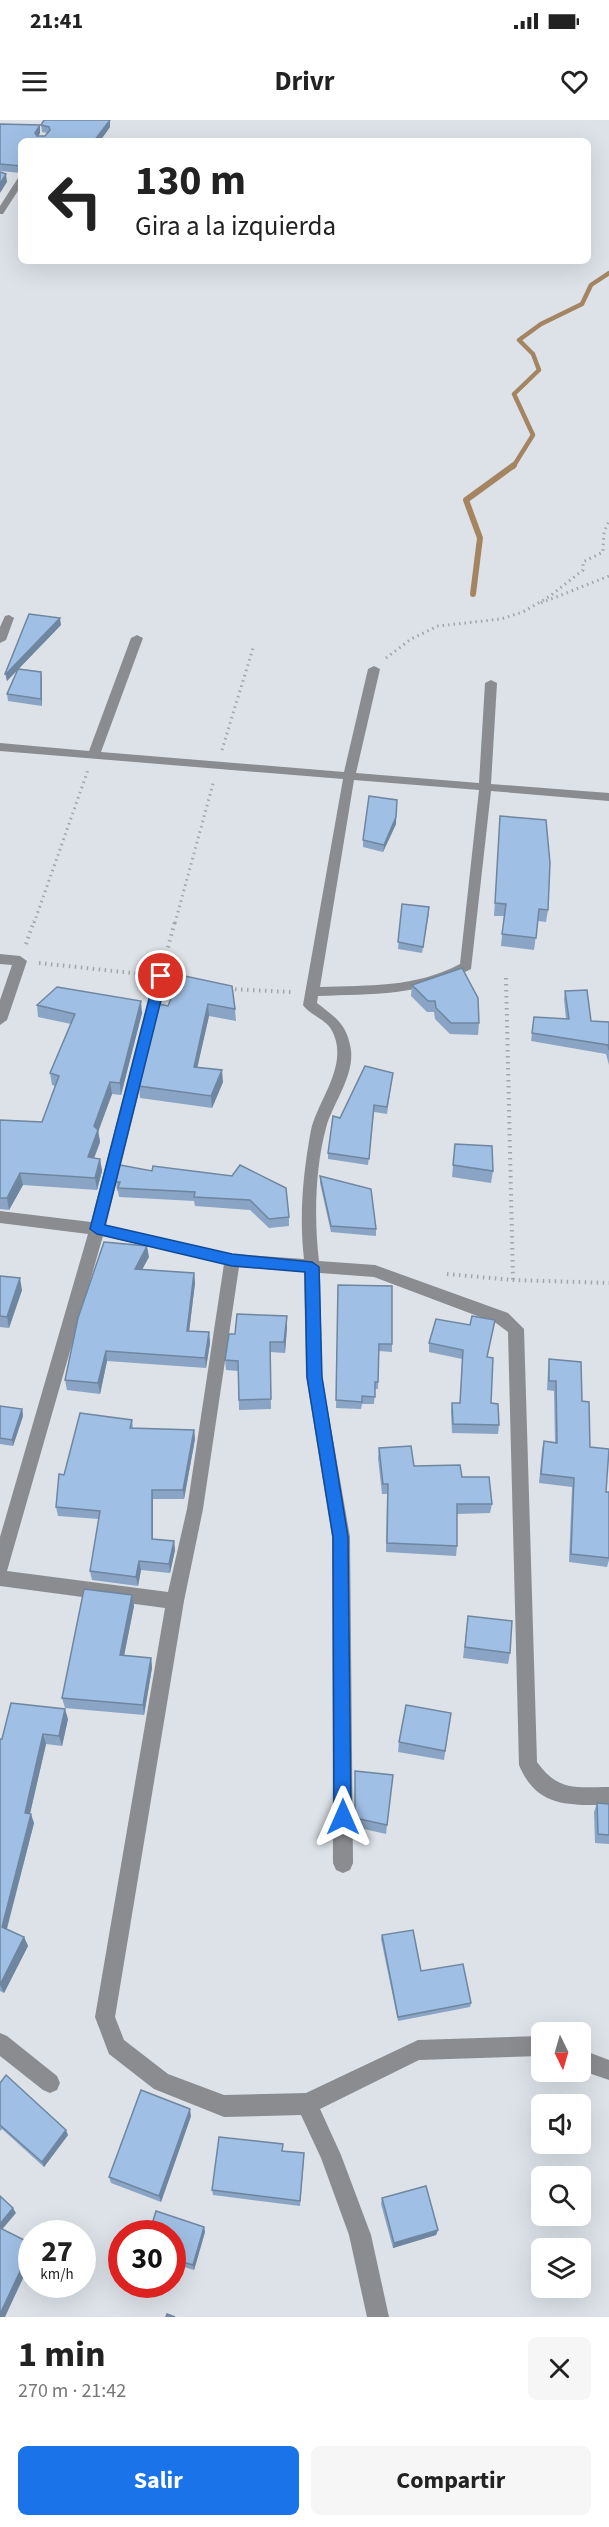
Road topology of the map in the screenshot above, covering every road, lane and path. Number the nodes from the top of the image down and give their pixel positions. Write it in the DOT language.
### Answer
graph roads {
  1 [pos="10,178"];
  2 [pos="18,179"];
  3 [pos="18,185"];
  4 [pos="0,197"];
  5 [pos="10,200"];
  6 [pos="0,212"];
  7 [pos="609,521"];
  8 [pos="609,576"];
  9 [pos="532,607"];
  10 [pos="9,618"];
  11 [pos="137,638"];
  12 [pos="0,640"];
  13 [pos="253,648"];
  14 [pos="374,669"];
  15 [pos="491,683"];
  16 [pos="0,747"];
  17 [pos="94,754"];
  18 [pos="218,765"];
  19 [pos="349,776"];
  20 [pos="485,788"];
  21 [pos="609,797"];
  22 [pos="0,959"];
  23 [pos="20,961"];
  24 [pos="161,976"];
  25 [pos="506,978"];
  26 [pos="223,988"];
  27 [pos="312,992"];
  28 [pos="0,1020"];
  29 [pos="0,1216"];
  30 [pos="97,1229"];
  31 [pos="232,1260"];
  32 [pos="312,1267"];
  33 [pos="609,1283"];
  34 [pos="0,1567"];
  35 [pos="0,1578"];
  36 [pos="175,1601"];
  37 [pos="609,1796"];
  38 [pos="343,1863"];
  39 [pos="0,2043"];
  40 [pos="531,2046"];
  41 [pos="591,2064"];
  42 [pos="609,2070"];
  43 [pos="50,2084"];
  44 [pos="307,2104"];
  45 [pos="378,2317"];
  1 -- 2 [label="street"];
  3 -- 5 [label="street"];
  4 -- 5 [label="street"];
  5 -- 6 [label="street"];
  7 -- 9 [label="path"];
  8 -- 9 [label="path"];
  9 -- 14 [label="path"];
  10 -- 12 [label="street"];
  11 -- 17 [label="street"];
  13 -- 18 [label="path"];
  14 -- 19 [label="street"];
  15 -- 20 [label="street"];
  16 -- 17 [label="street"];
  17 -- 18 [label="street"];
  17 -- 23 [label="path"];
  18 -- 19 [label="street"];
  18 -- 24 [label="path"];
  19 -- 20 [label="street"];
  19 -- 27 [label="street"];
  20 -- 21 [label="street"];
  20 -- 27 [label="street"];
  22 -- 23 [label="street"];
  23 -- 24 [label="path"];
  23 -- 28 [label="street"];
  24 -- 30 [label="street"];
  25 -- 33 [label="path"];
  26 -- 27 [label="path"];
  27 -- 32 [label="street"];
  29 -- 30 [label="street"];
  30 -- 31 [label="street"];
  30 -- 34 [label="street"];
  31 -- 32 [label="street"];
  31 -- 36 [label="street"];
  32 -- 37 [label="street"];
  32 -- 38 [label="street"];
  35 -- 36 [label="street"];
  36 -- 44 [label="street"];
  39 -- 43 [label="street"];
  40 -- 44 [label="street"];
  41 -- 42 [label="street"];
  44 -- 45 [label="street"];
}
